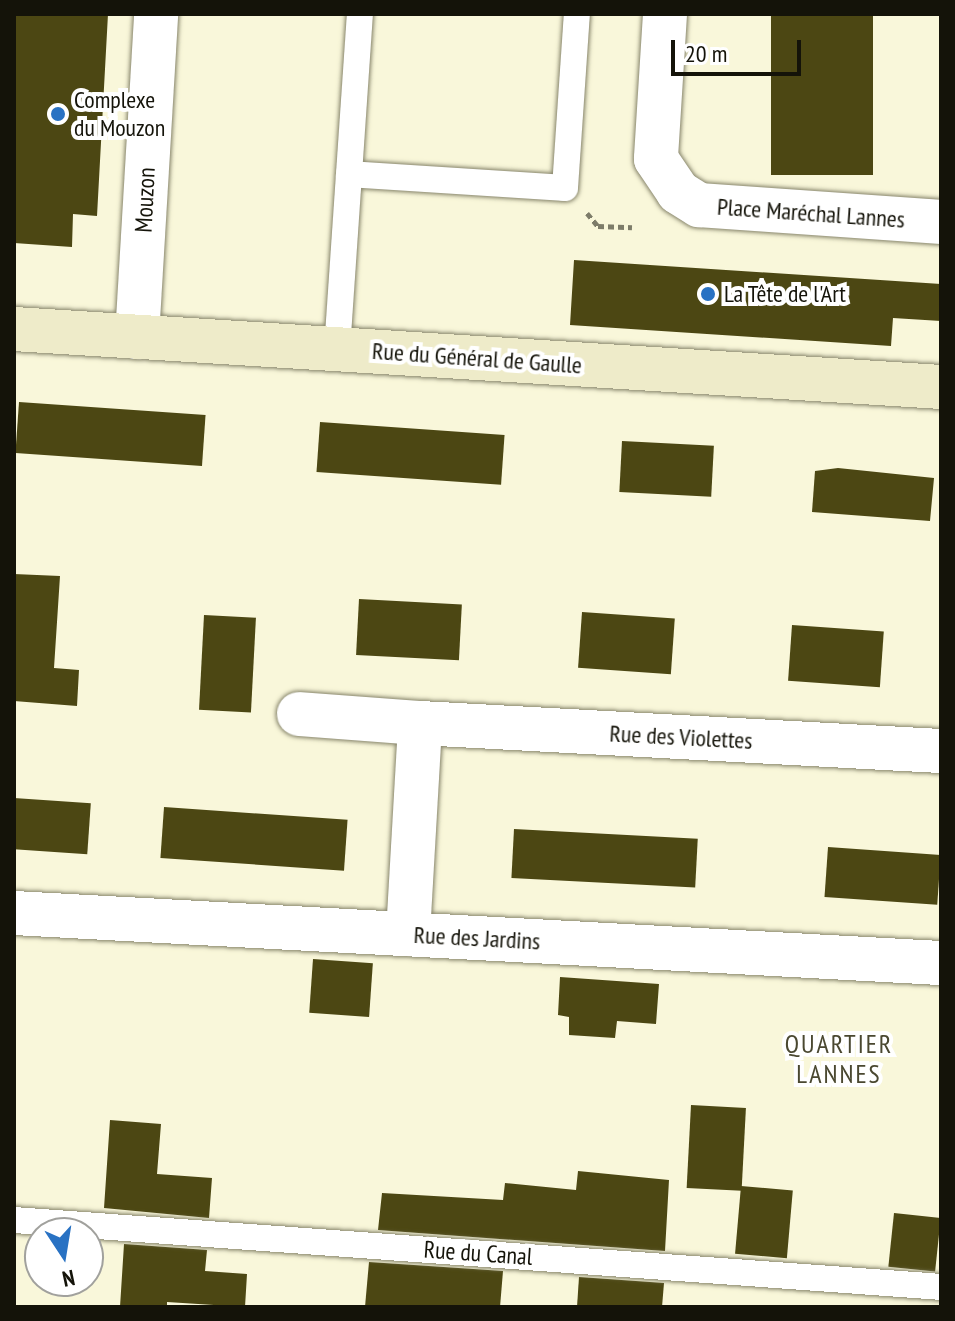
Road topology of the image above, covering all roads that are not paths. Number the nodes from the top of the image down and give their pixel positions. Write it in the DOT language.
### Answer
graph roads {
  1 [pos="156,14"];
  2 [pos="360,14"];
  3 [pos="577,14"];
  4 [pos="665,14"];
  5 [pos="349,174"];
  6 [pos="941,222"];
  7 [pos="14,329"];
  8 [pos="137,337"];
  9 [pos="337,350"];
  10 [pos="941,387"];
  11 [pos="299,714"];
  12 [pos="420,723"];
  13 [pos="941,751"];
  14 [pos="14,913"];
  15 [pos="408,934"];
  16 [pos="941,963"];
  17 [pos="14,1220"];
  18 [pos="941,1287"];
  1 -- 8 [label="street, Mouzon"];
  2 -- 5 [label="lane"];
  3 -- 5 [label="lane"];
  4 -- 6 [label="street, Place Maréchal Lannes"];
  5 -- 9 [label="lane"];
  7 -- 8 [label="street, Rue du Général de Gaulle"];
  8 -- 9 [label="street, Rue du Général de Gaulle"];
  9 -- 10 [label="street, Rue du Général de Gaulle"];
  11 -- 12 [label="street, Rue des Violettes"];
  12 -- 13 [label="street, Rue des Violettes"];
  12 -- 15 [label="street"];
  14 -- 15 [label="street, Rue des Jardins"];
  15 -- 16 [label="street, Rue des Jardins"];
  17 -- 18 [label="lane, Rue du Canal"];
}
